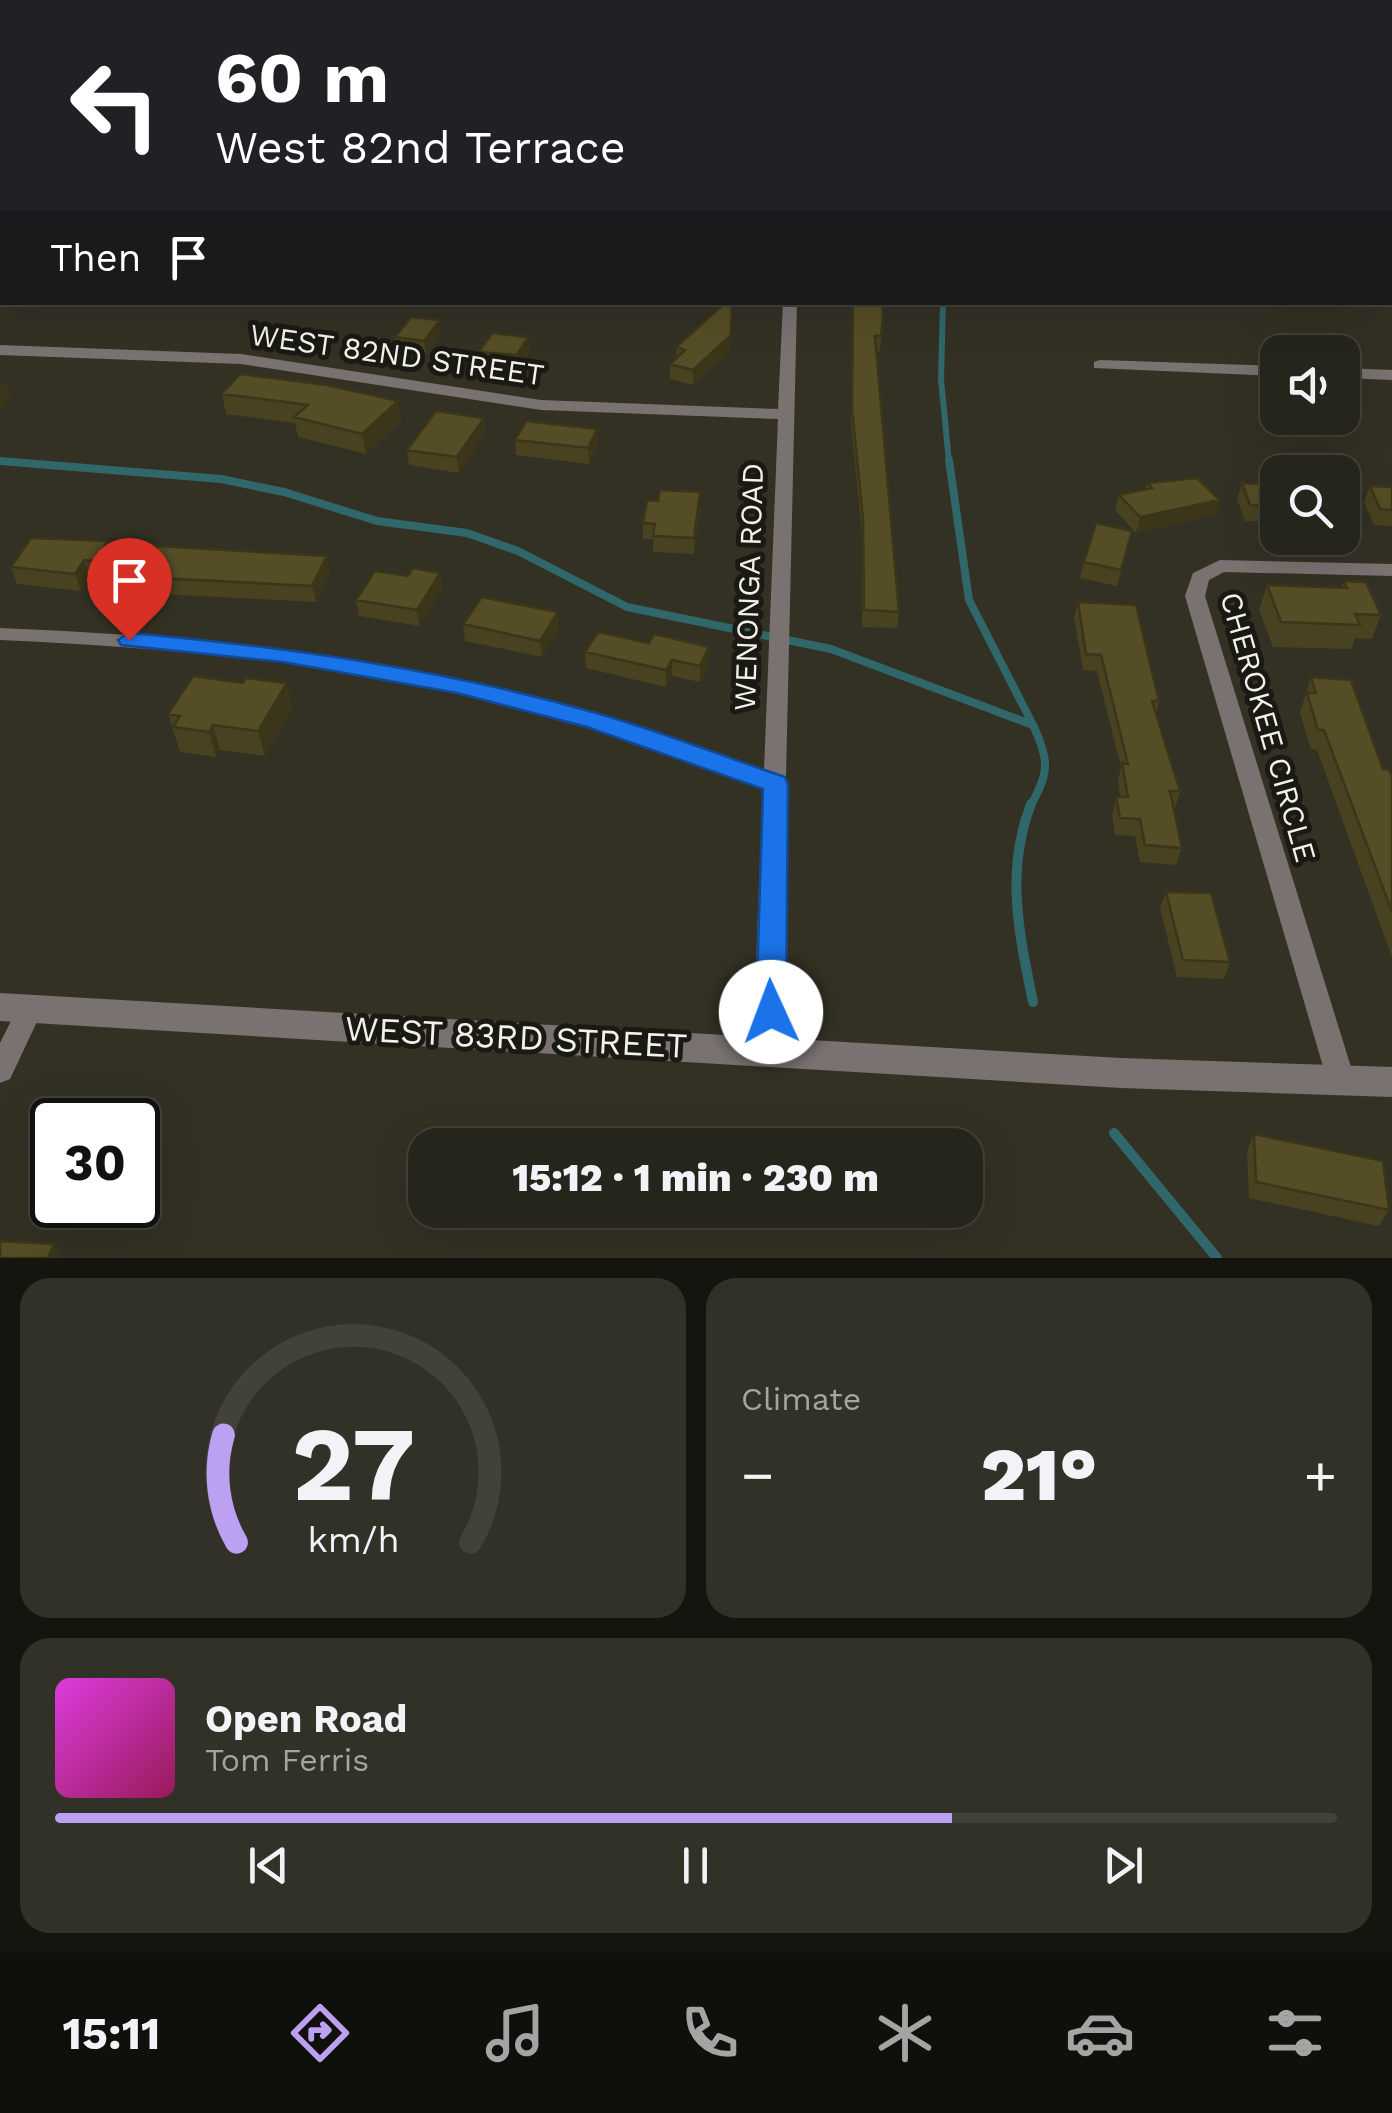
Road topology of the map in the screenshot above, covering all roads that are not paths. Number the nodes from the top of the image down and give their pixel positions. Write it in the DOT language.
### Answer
graph roads {
  1 [pos="790,305"];
  2 [pos="0,350"];
  3 [pos="1100,365"];
  4 [pos="1260,370"];
  5 [pos="1360,374"];
  6 [pos="1392,375"];
  7 [pos="787,414"];
  8 [pos="1392,570"];
  9 [pos="0,634"];
  10 [pos="776,784"];
  11 [pos="15,1008"];
  12 [pos="775,1052"];
  13 [pos="0,1071"];
  14 [pos="1340,1080"];
  15 [pos="1392,1082"];
  1 -- 7 [label="street, WENONGA ROAD"];
  2 -- 7 [label="street, WEST 82ND STREET"];
  3 -- 4 [label="street"];
  5 -- 6 [label="street"];
  7 -- 10 [label="street, WENONGA ROAD"];
  8 -- 14 [label="street, CHEROKEE CIRCLE"];
  9 -- 10 [label="street"];
  10 -- 12 [label="street, WENONGA ROAD"];
  11 -- 12 [label="street, WEST 83RD STREET"];
  11 -- 13 [label="street"];
  12 -- 14 [label="street, WEST 83RD STREET"];
  14 -- 15 [label="street, WEST 83RD STREET"];
}
